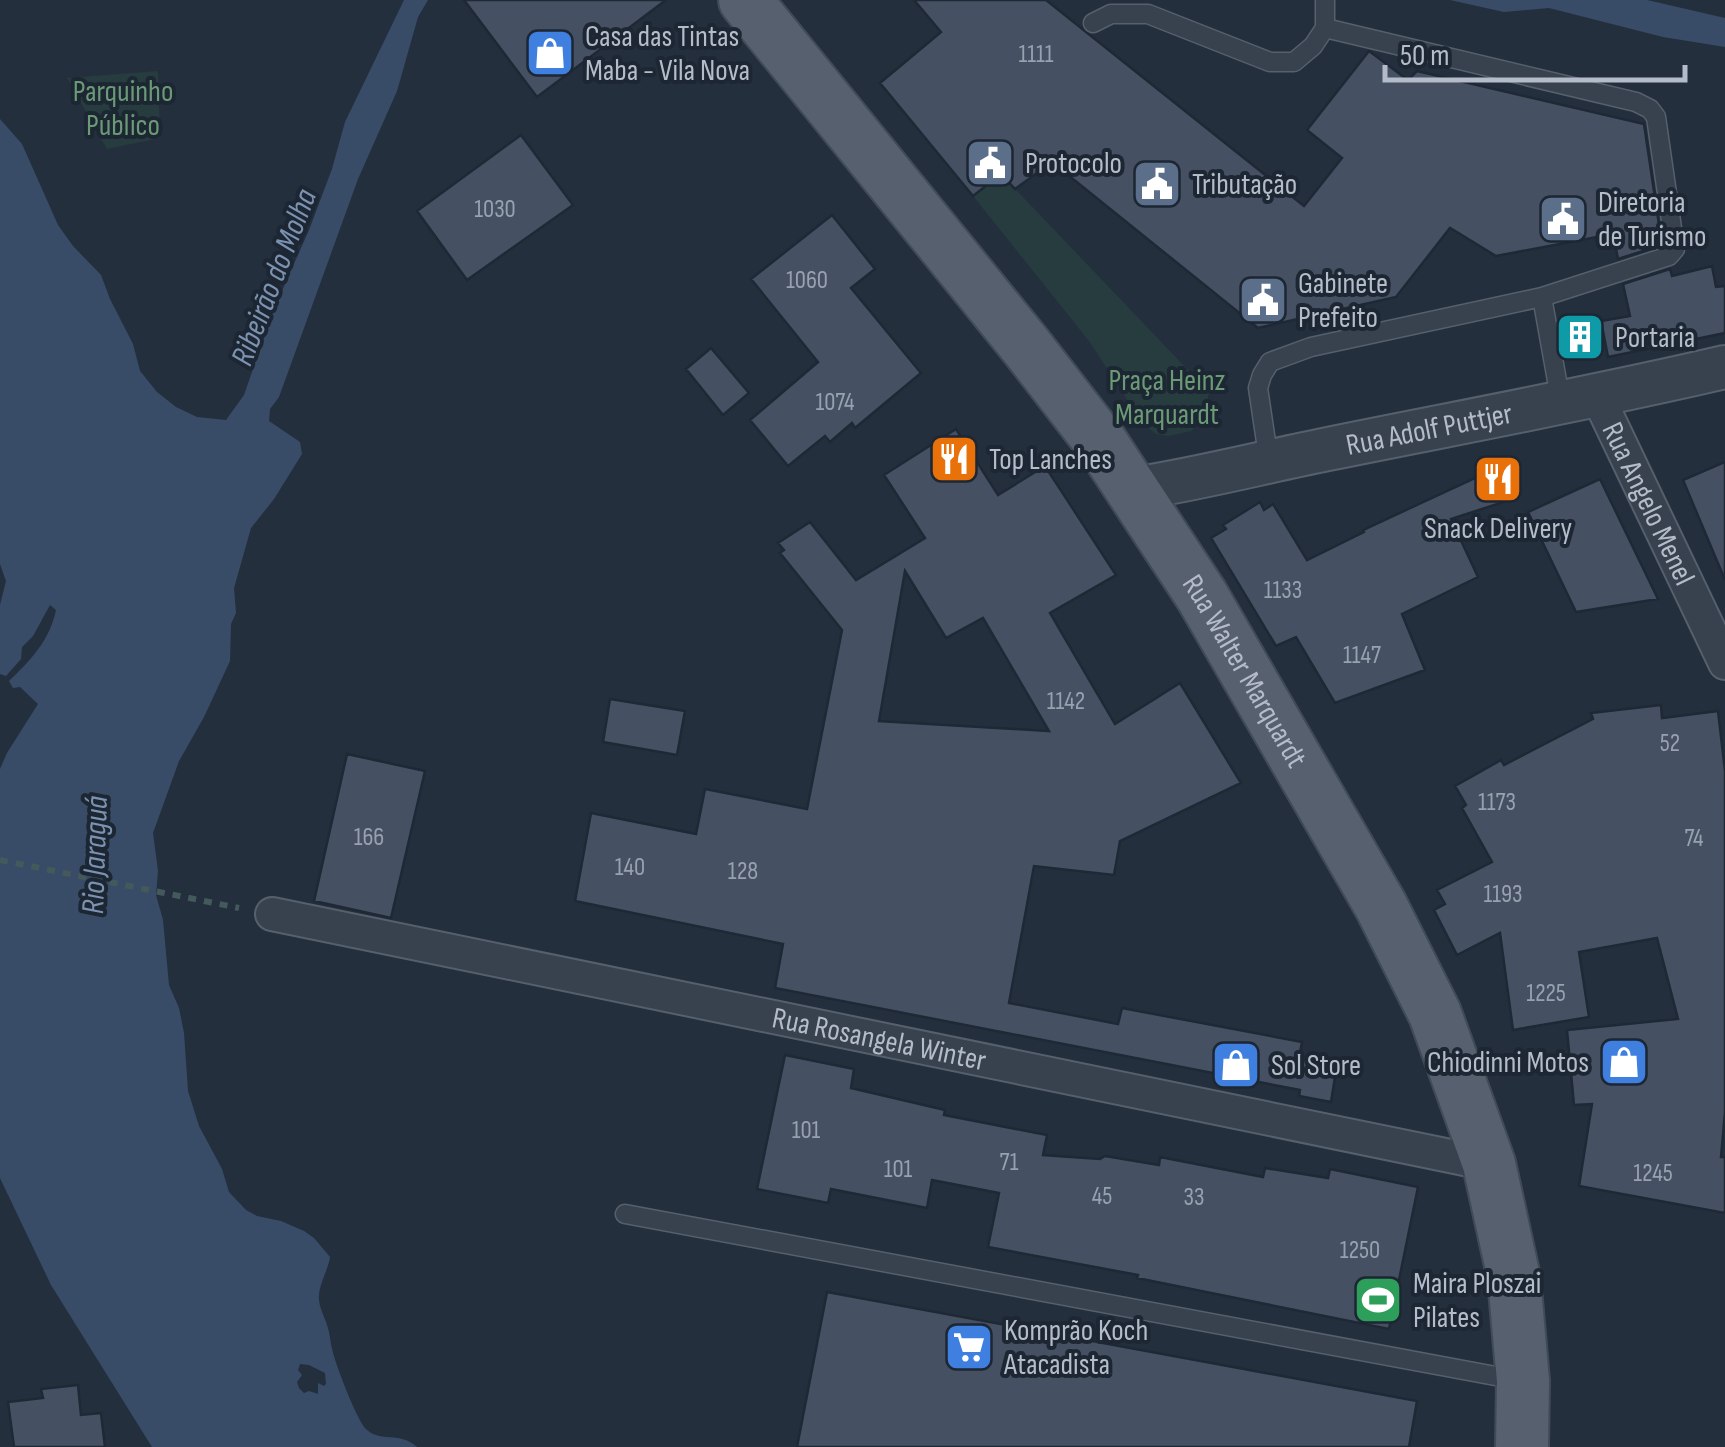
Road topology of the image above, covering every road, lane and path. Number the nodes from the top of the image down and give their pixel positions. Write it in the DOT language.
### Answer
graph roads {
  1 [pos="745,0"];
  2 [pos="1325,0"];
  3 [pos="1094,23"];
  4 [pos="1325,28"];
  5 [pos="1542,297"];
  6 [pos="1725,367"];
  7 [pos="1580,400"];
  8 [pos="1269,462"];
  9 [pos="1133,489"];
  10 [pos="1725,663"];
  11 [pos="0,860"];
  12 [pos="272,914"];
  13 [pos="1489,1164"];
  14 [pos="625,1214"];
  15 [pos="1523,1381"];
  16 [pos="1522,1447"];
  1 -- 9 [label="main road, Rua Walter Marquardt"];
  2 -- 4 [label="lane"];
  3 -- 4 [label="lane"];
  4 -- 5 [label="lane"];
  5 -- 7 [label="lane"];
  5 -- 8 [label="lane"];
  6 -- 7 [label="street, Rua Adolf Puttjer"];
  7 -- 8 [label="street, Rua Adolf Puttjer"];
  7 -- 10 [label="street, Rua Angelo Menel"];
  8 -- 9 [label="street, Rua Adolf Puttjer"];
  9 -- 13 [label="main road, Rua Walter Marquardt"];
  11 -- 12 [label="path"];
  12 -- 13 [label="street, Rua Rosangela Winter"];
  13 -- 15 [label="main road, Rua Walter Marquardt"];
  14 -- 15 [label="lane"];
  15 -- 16 [label="main road, Rua Walter Marquardt"];
}
